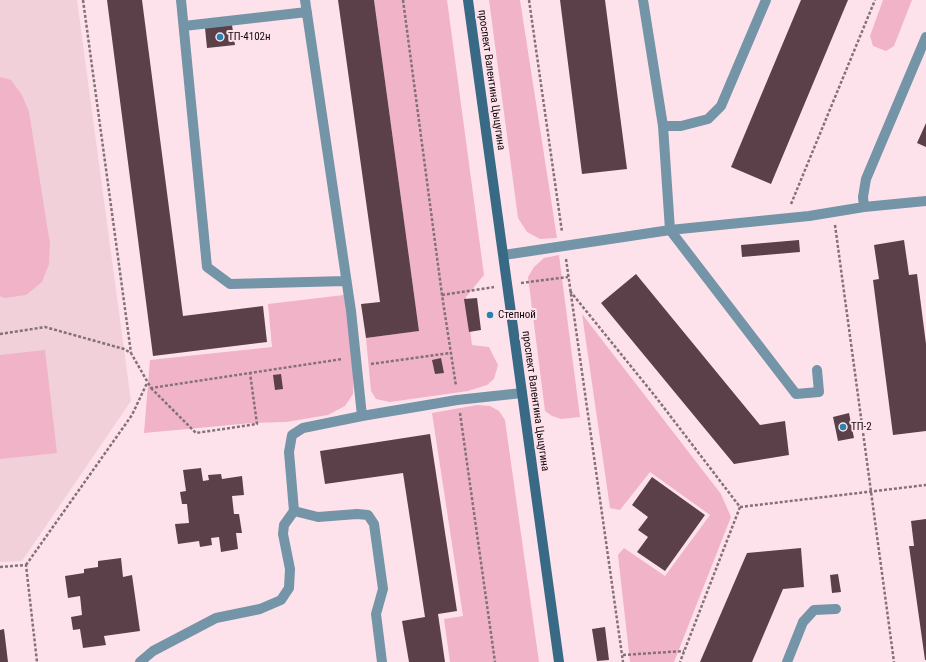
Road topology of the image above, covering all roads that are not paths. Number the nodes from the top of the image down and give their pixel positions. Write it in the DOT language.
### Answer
graph roads {
  1 [pos="180,0"];
  2 [pos="305,0"];
  3 [pos="468,0"];
  4 [pos="643,0"];
  5 [pos="766,0"];
  6 [pos="307,12"];
  7 [pos="184,26"];
  8 [pos="926,37"];
  9 [pos="663,126"];
  10 [pos="926,201"];
  11 [pos="864,207"];
  12 [pos="670,230"];
  13 [pos="504,255"];
  14 [pos="346,281"];
  15 [pos="816,370"];
  16 [pos="522,393"];
  17 [pos="362,416"];
  18 [pos="294,511"];
  19 [pos="836,609"];
  20 [pos="140,662"];
  21 [pos="382,662"];
  22 [pos="559,662"];
  23 [pos="787,662"];
  1 -- 7 [label="lane"];
  2 -- 6 [label="lane"];
  3 -- 13 [label="main road, проспект Валентина Цыцугина"];
  4 -- 9 [label="lane"];
  5 -- 9 [label="lane"];
  6 -- 7 [label="lane"];
  6 -- 14 [label="lane"];
  7 -- 14 [label="lane"];
  8 -- 11 [label="lane"];
  9 -- 12 [label="lane"];
  10 -- 11 [label="lane"];
  11 -- 12 [label="lane"];
  12 -- 13 [label="lane"];
  12 -- 15 [label="lane"];
  13 -- 16 [label="main road, проспект Валентина Цыцугина"];
  14 -- 17 [label="lane"];
  16 -- 17 [label="lane"];
  16 -- 22 [label="main road, проспект Валентина Цыцугина"];
  17 -- 18 [label="lane"];
  18 -- 20 [label="lane"];
  18 -- 21 [label="lane"];
  19 -- 23 [label="lane"];
}
